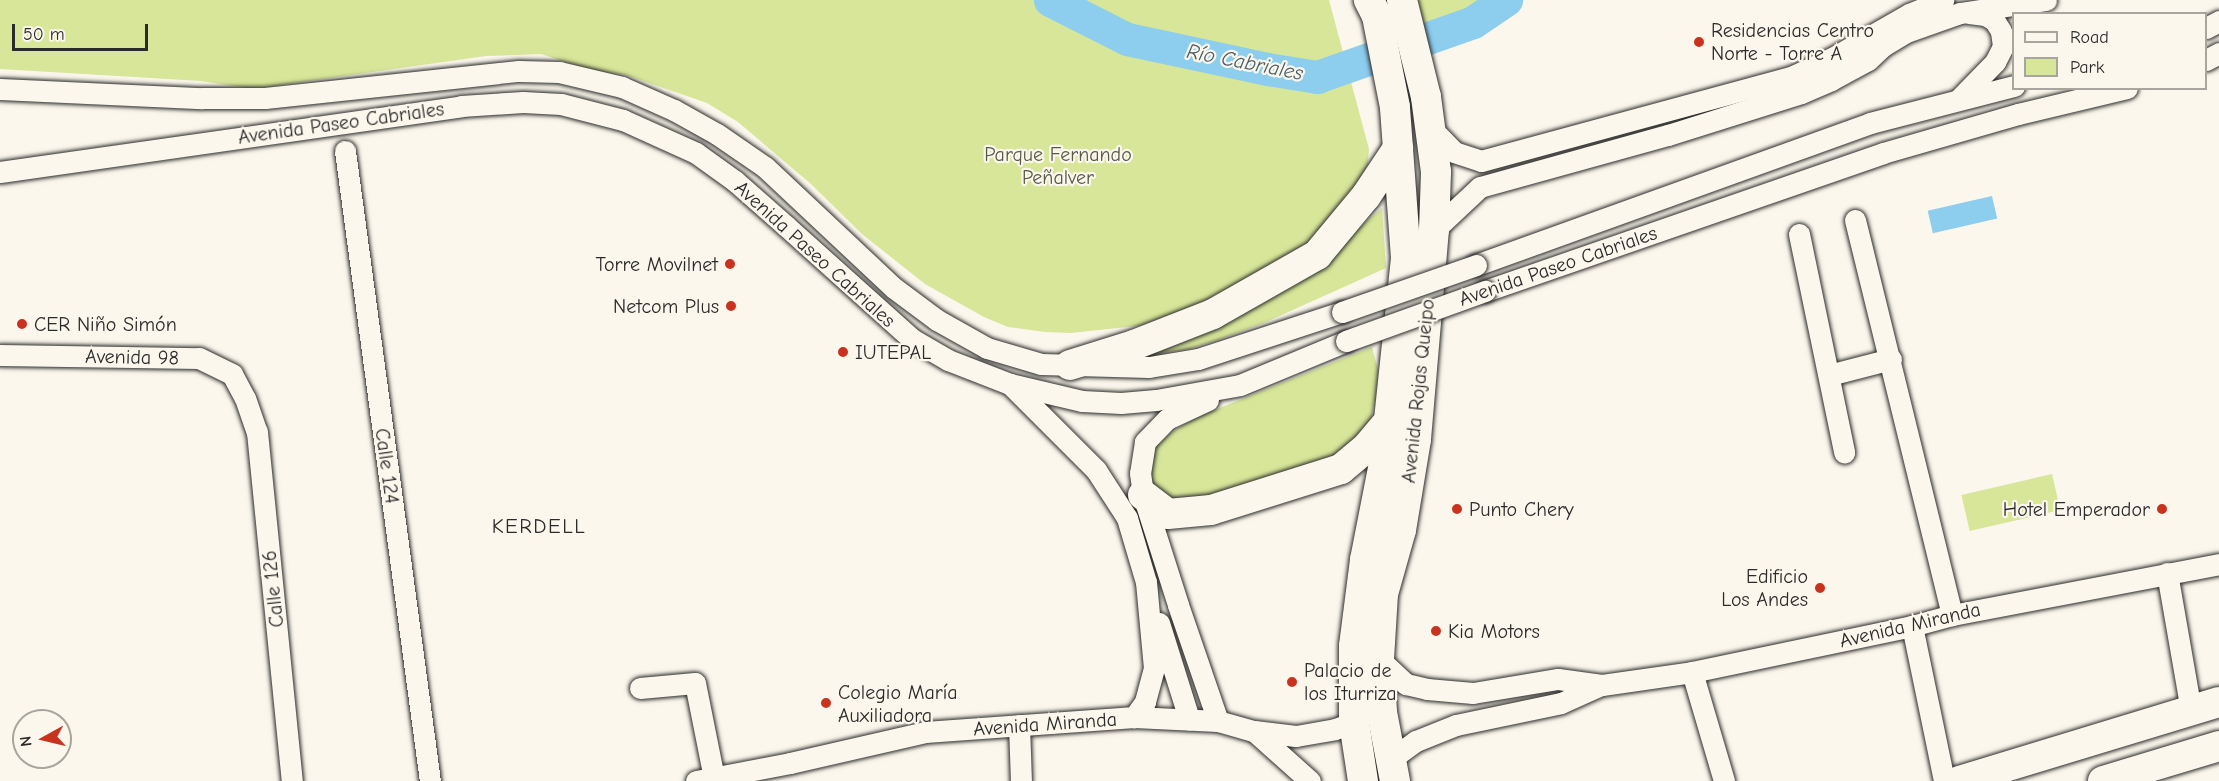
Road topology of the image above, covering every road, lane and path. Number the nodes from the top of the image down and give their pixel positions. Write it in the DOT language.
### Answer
graph roads {
  1 [pos="2046,0"];
  2 [pos="1404,6"];
  3 [pos="1952,6"];
  4 [pos="1373,8"];
  5 [pos="2012,86"];
  6 [pos="0,88"];
  7 [pos="2119,90"];
  8 [pos="1959,99"];
  9 [pos="1428,111"];
  10 [pos="1398,148"];
  11 [pos="345,151"];
  12 [pos="0,172"];
  13 [pos="1855,220"];
  14 [pos="1434,230"];
  15 [pos="1799,234"];
  16 [pos="0,355"];
  17 [pos="1891,359"];
  18 [pos="1070,365"];
  19 [pos="1829,375"];
  20 [pos="1010,384"];
  21 [pos="1240,385"];
  22 [pos="245,398"];
  23 [pos="1390,420"];
  24 [pos="1844,452"];
  25 [pos="1143,495"];
  26 [pos="2219,564"];
  27 [pos="2167,573"];
  28 [pos="1146,582"];
  29 [pos="1952,615"];
  30 [pos="1912,626"];
  31 [pos="1379,660"];
  32 [pos="1692,672"];
  33 [pos="1602,685"];
  34 [pos="640,688"];
  35 [pos="2205,706"];
  36 [pos="1134,717"];
  37 [pos="1190,719"];
  38 [pos="1218,721"];
  39 [pos="1354,722"];
  40 [pos="1019,726"];
  41 [pos="1254,731"];
  42 [pos="2219,746"];
  43 [pos="1393,770"];
  44 [pos="705,779"];
  45 [pos="292,781"];
  46 [pos="430,781"];
  47 [pos="1021,781"];
  48 [pos="1310,781"];
  49 [pos="1363,781"];
  50 [pos="1724,781"];
  51 [pos="1944,781"];
  52 [pos="1959,781"];
  53 [pos="2105,781"];
  1 -- 3 [label="street"];
  2 -- 9 [label="street, Avenida Rojas Queipo"];
  3 -- 8 [label="street"];
  3 -- 9 [label="street"];
  3 -- 14 [label="street"];
  4 -- 10 [label="street, Avenida Rojas Queipo"];
  5 -- 8 [label="street, Avenida Paseo Cabriales"];
  6 -- 18 [label="street, Avenida Paseo Cabriales"];
  7 -- 21 [label="street, Avenida Paseo Cabriales, bridge"];
  8 -- 18 [label="street, Avenida Paseo Cabriales, bridge"];
  9 -- 14 [label="street, Avenida Rojas Queipo"];
  10 -- 18 [label="street"];
  10 -- 23 [label="street, Avenida Rojas Queipo"];
  11 -- 46 [label="street, Calle 124"];
  12 -- 20 [label="street, Avenida Paseo Cabriales"];
  13 -- 17 [label="street"];
  14 -- 31 [label="street, Avenida Rojas Queipo"];
  15 -- 19 [label="street"];
  16 -- 22 [label="street, Avenida 98"];
  17 -- 19 [label="street"];
  17 -- 29 [label="street"];
  19 -- 24 [label="street"];
  20 -- 21 [label="street, Avenida Paseo Cabriales"];
  20 -- 28 [label="street"];
  21 -- 25 [label="street"];
  22 -- 45 [label="street, Calle 126"];
  23 -- 25 [label="street"];
  23 -- 39 [label="street, Avenida Rojas Queipo"];
  25 -- 38 [label="street"];
  26 -- 27 [label="street, Avenida Miranda"];
  27 -- 29 [label="street, Avenida Miranda"];
  27 -- 35 [label="street"];
  28 -- 36 [label="street"];
  28 -- 37 [label="street"];
  29 -- 30 [label="street, Avenida Miranda"];
  30 -- 32 [label="street, Avenida Miranda"];
  30 -- 51 [label="street"];
  31 -- 33 [label="street, Avenida Miranda"];
  31 -- 43 [label="street, Avenida Rojas Queipo"];
  32 -- 33 [label="street, Avenida Miranda"];
  32 -- 50 [label="street"];
  33 -- 43 [label="street, Avenida Miranda"];
  34 -- 44 [label="street"];
  35 -- 52 [label="street"];
  36 -- 37 [label="street, Avenida Miranda"];
  36 -- 40 [label="street, Avenida Miranda"];
  37 -- 38 [label="street, Avenida Miranda"];
  38 -- 41 [label="street, Avenida Miranda"];
  39 -- 41 [label="street, Avenida Miranda"];
  39 -- 49 [label="street, Avenida Rojas Queipo"];
  40 -- 44 [label="street, Avenida Miranda"];
  40 -- 47 [label="street"];
  41 -- 48 [label="street"];
  42 -- 53 [label="street"];
}
